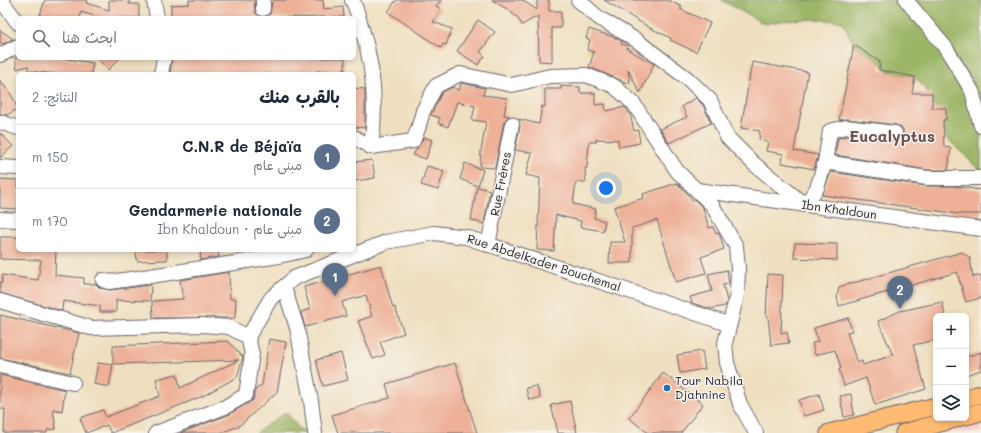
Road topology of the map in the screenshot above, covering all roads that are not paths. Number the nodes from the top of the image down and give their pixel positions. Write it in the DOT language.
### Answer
graph roads {
  1 [pos="1,0"];
  2 [pos="154,0"];
  3 [pos="352,0"];
  4 [pos="578,0"];
  5 [pos="906,0"];
  6 [pos="157,16"];
  7 [pos="16,20"];
  8 [pos="16,47"];
  9 [pos="0,55"];
  10 [pos="164,60"];
  11 [pos="161,72"];
  12 [pos="0,122"];
  13 [pos="512,124"];
  14 [pos="981,126"];
  15 [pos="16,127"];
  16 [pos="895,134"];
  17 [pos="356,138"];
  18 [pos="371,147"];
  19 [pos="825,162"];
  20 [pos="0,167"];
  21 [pos="16,168"];
  22 [pos="981,178"];
  23 [pos="697,190"];
  24 [pos="805,205"];
  25 [pos="0,218"];
  26 [pos="16,220"];
  27 [pos="981,229"];
  28 [pos="386,242"];
  29 [pos="356,244"];
  30 [pos="488,245"];
  31 [pos="297,252"];
  32 [pos="103,280"];
  33 [pos="284,287"];
  34 [pos="0,301"];
  35 [pos="728,324"];
  36 [pos="248,337"];
  37 [pos="0,366"];
  38 [pos="73,383"];
  39 [pos="933,407"];
  40 [pos="981,412"];
  41 [pos="969,415"];
  42 [pos="947,421"];
  43 [pos="156,433"];
  44 [pos="315,433"];
  45 [pos="756,433"];
  46 [pos="829,433"];
  47 [pos="904,433"];
  1 -- 7 [label="street"];
  2 -- 6 [label="street"];
  3 -- 18 [label="street"];
  4 -- 24 [label="street"];
  5 -- 14 [label="street"];
  8 -- 9 [label="street"];
  10 -- 11 [label="street"];
  12 -- 15 [label="street"];
  13 -- 30 [label="street, Rue Frères"];
  16 -- 19 [label="street"];
  17 -- 18 [label="street"];
  18 -- 23 [label="street"];
  19 -- 22 [label="street"];
  19 -- 24 [label="street"];
  20 -- 21 [label="street"];
  23 -- 24 [label="street, Ibn Khaldoun"];
  23 -- 35 [label="street"];
  24 -- 27 [label="street, Ibn Khaldoun"];
  25 -- 26 [label="street"];
  28 -- 29 [label="street"];
  28 -- 30 [label="street, Rue Abdelkader Bouchemal"];
  28 -- 33 [label="street, Rue Abdelkader Bouchemal"];
  30 -- 35 [label="street, Rue Abdelkader Bouchemal"];
  31 -- 32 [label="street"];
  33 -- 36 [label="street, Rue Abdelkader Bouchemal"];
  33 -- 44 [label="street"];
  34 -- 36 [label="street"];
  35 -- 45 [label="street"];
  36 -- 43 [label="street"];
  37 -- 38 [label="street"];
  39 -- 46 [label="main road"];
  40 -- 41 [label="main road"];
  42 -- 47 [label="main road"];
}
